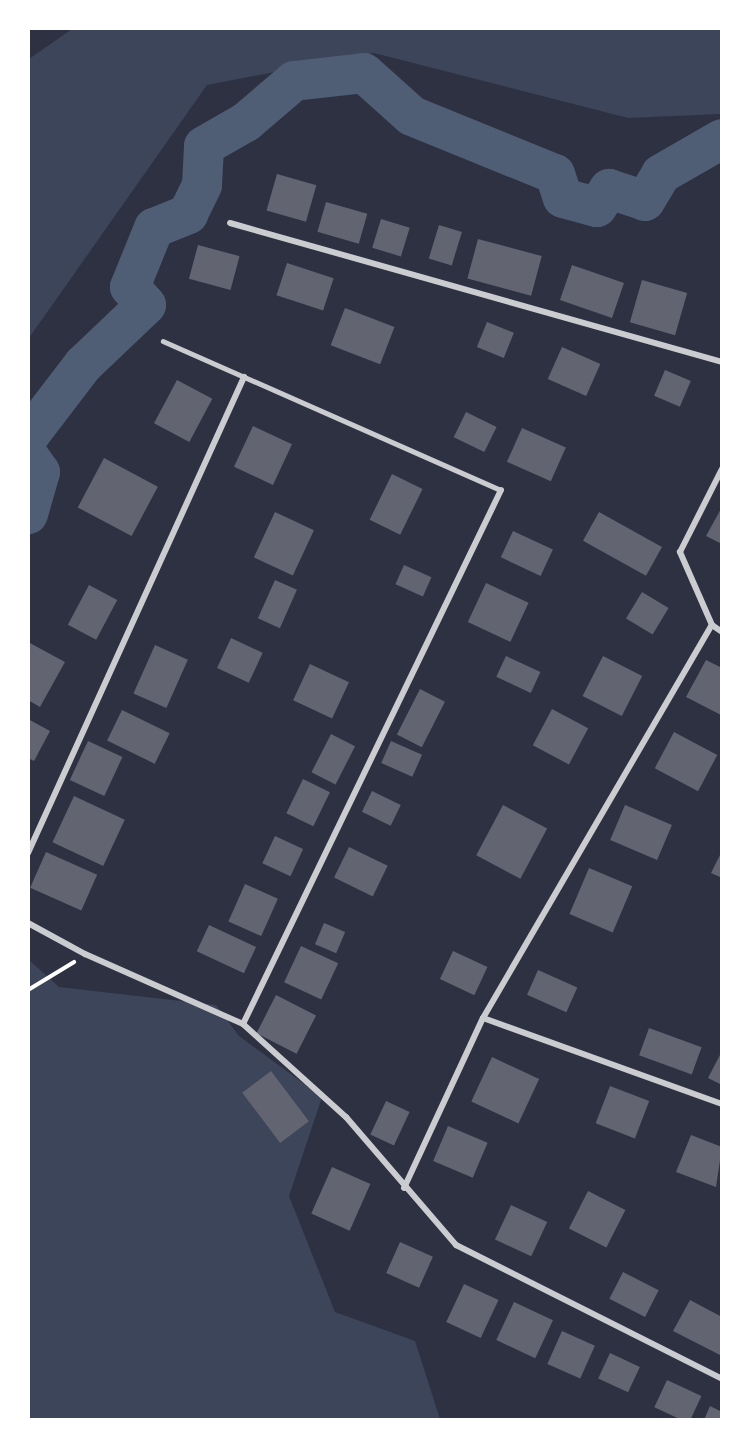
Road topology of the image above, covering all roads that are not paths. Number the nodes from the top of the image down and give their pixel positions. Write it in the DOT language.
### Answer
graph roads {
  1 [pos="230,223"];
  2 [pos="162,341"];
  3 [pos="721,360"];
  4 [pos="244,377"];
  5 [pos="722,469"];
  6 [pos="501,490"];
  7 [pos="711,626"];
  8 [pos="722,632"];
  9 [pos="28,853"];
  10 [pos="28,923"];
  11 [pos="483,1018"];
  12 [pos="243,1024"];
  13 [pos="722,1104"];
  14 [pos="404,1188"];
  15 [pos="722,1379"];
  1 -- 3 [label="street"];
  2 -- 4 [label="lane"];
  4 -- 6 [label="lane"];
  4 -- 9 [label="street"];
  5 -- 7 [label="street"];
  6 -- 12 [label="street"];
  7 -- 8 [label="street"];
  7 -- 11 [label="street"];
  10 -- 12 [label="street"];
  11 -- 13 [label="street"];
  11 -- 14 [label="street"];
  12 -- 14 [label="street"];
  14 -- 15 [label="street"];
}
